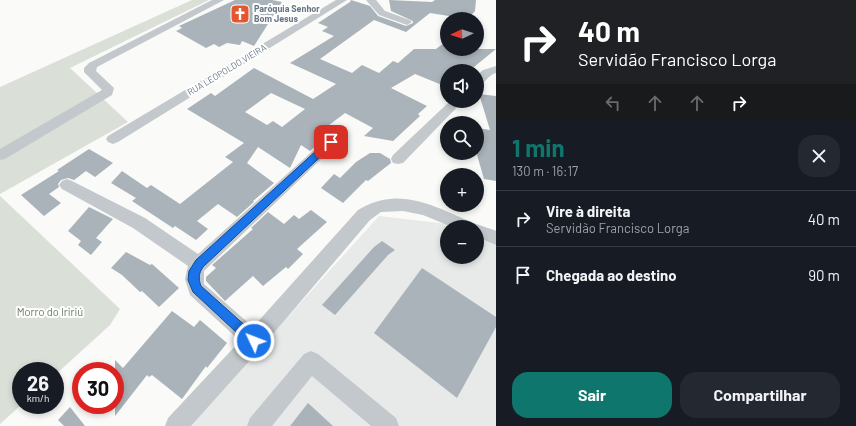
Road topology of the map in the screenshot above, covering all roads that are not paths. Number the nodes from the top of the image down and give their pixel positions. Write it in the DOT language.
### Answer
graph roads {
  1 [pos="219,0"];
  2 [pos="342,0"];
  3 [pos="372,0"];
  4 [pos="407,22"];
  5 [pos="496,69"];
  6 [pos="484,75"];
  7 [pos="450,108"];
  8 [pos="113,139"];
  9 [pos="331,142"];
  10 [pos="0,155"];
  11 [pos="398,159"];
  12 [pos="67,185"];
  13 [pos="452,220"];
  14 [pos="484,233"];
  15 [pos="496,238"];
  16 [pos="199,264"];
  17 [pos="254,341"];
  18 [pos="176,426"];
  19 [pos="258,426"];
  20 [pos="388,426"];
  1 -- 10 [label="street"];
  2 -- 8 [label="street, RUA LEOPOLDO VIEIRA"];
  3 -- 4 [label="street"];
  5 -- 6 [label="street"];
  7 -- 11 [label="street"];
  9 -- 16 [label="street"];
  12 -- 16 [label="street"];
  13 -- 17 [label="street"];
  14 -- 15 [label="street"];
  16 -- 17 [label="street"];
  17 -- 18 [label="street"];
  19 -- 20 [label="street"];
}
